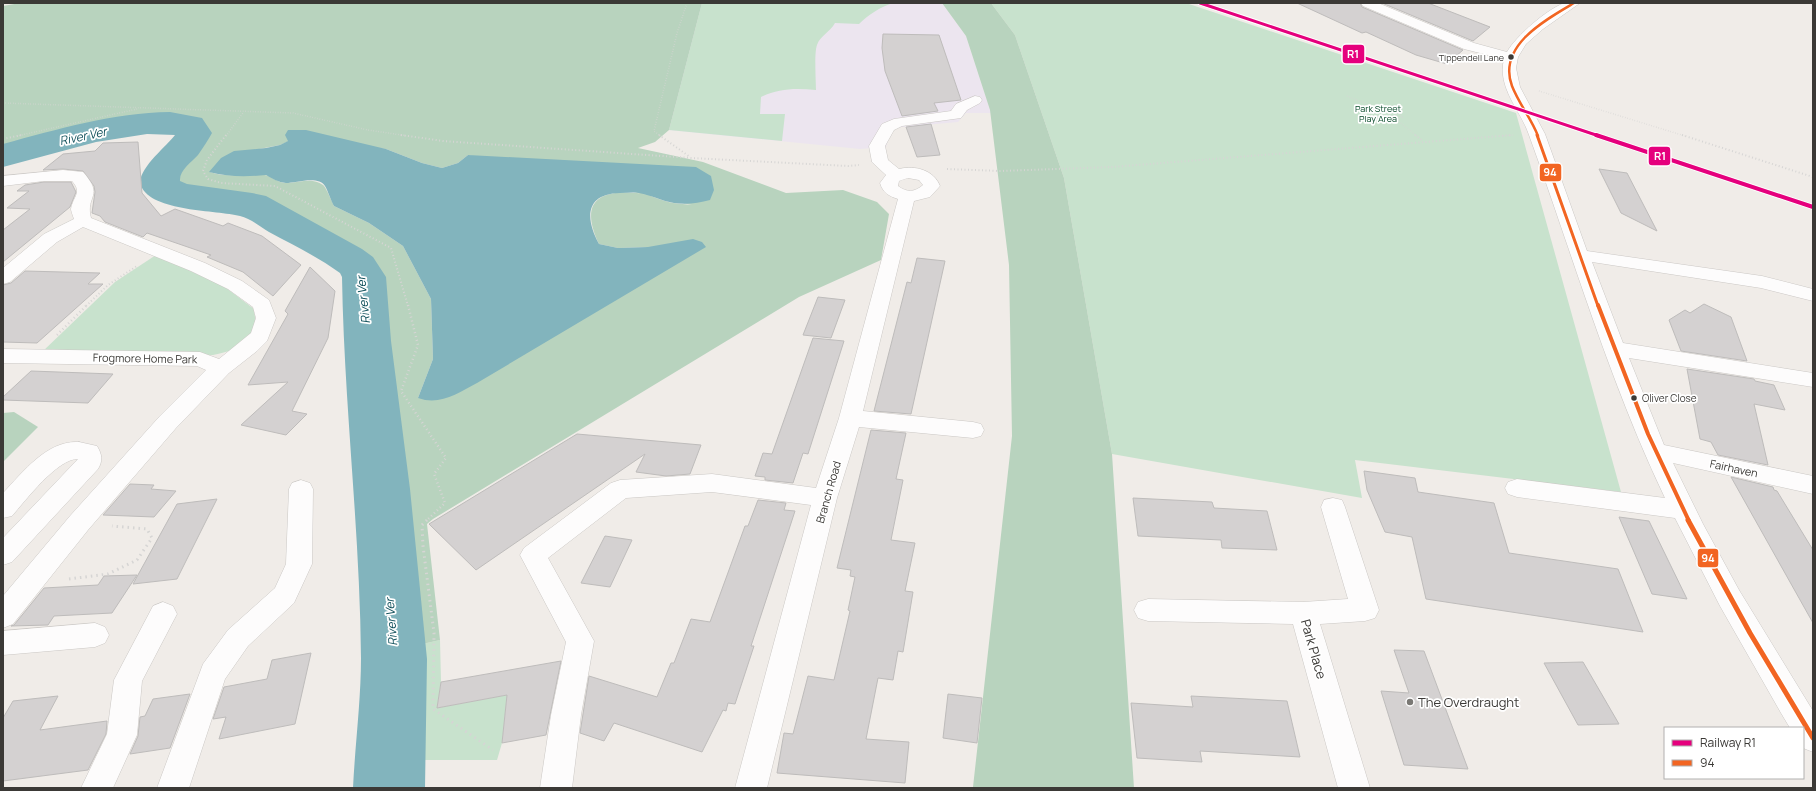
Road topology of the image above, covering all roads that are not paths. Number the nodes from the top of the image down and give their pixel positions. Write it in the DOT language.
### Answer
graph roads {
  1 [pos="1367,3"];
  2 [pos="1552,3"];
  3 [pos="1570,5"];
  4 [pos="1511,57"];
  5 [pos="975,100"];
  6 [pos="896,175"];
  7 [pos="3,181"];
  8 [pos="907,196"];
  9 [pos="83,221"];
  10 [pos="1580,255"];
  11 [pos="3,278"];
  12 [pos="1813,295"];
  13 [pos="1615,349"];
  14 [pos="3,356"];
  15 [pos="220,368"];
  16 [pos="1813,380"];
  17 [pos="850,418"];
  18 [pos="973,430"];
  19 [pos="1655,451"];
  20 [pos="90,463"];
  21 [pos="129,466"];
  22 [pos="1813,485"];
  23 [pos="1517,488"];
  24 [pos="301,489"];
  25 [pos="825,498"];
  26 [pos="1333,507"];
  27 [pos="3,509"];
  28 [pos="1684,510"];
  29 [pos="3,555"];
  30 [pos="1148,610"];
  31 [pos="1303,613"];
  32 [pos="163,614"];
  33 [pos="3,616"];
  34 [pos="95,635"];
  35 [pos="3,644"];
  36 [pos="1813,738"];
  37 [pos="97,788"];
  38 [pos="173,788"];
  39 [pos="556,788"];
  40 [pos="751,788"];
  41 [pos="1354,788"];
  1 -- 4 [label="street"];
  2 -- 3 [label="street"];
  3 -- 4 [label="street"];
  4 -- 10 [label="street"];
  5 -- 6 [label="street"];
  6 -- 8 [label="street"];
  6 -- 8 [label="street"];
  7 -- 9 [label="street"];
  8 -- 17 [label="street, Branch Road"];
  9 -- 11 [label="street"];
  9 -- 15 [label="street"];
  10 -- 12 [label="street"];
  10 -- 13 [label="street"];
  13 -- 16 [label="street"];
  13 -- 19 [label="street"];
  14 -- 15 [label="street, Frogmore Home Park"];
  15 -- 21 [label="street"];
  17 -- 18 [label="street"];
  17 -- 25 [label="street, Branch Road"];
  19 -- 22 [label="street, Fairhaven"];
  19 -- 28 [label="street"];
  20 -- 21 [label="street"];
  20 -- 27 [label="street"];
  20 -- 29 [label="street"];
  21 -- 33 [label="street"];
  23 -- 28 [label="street"];
  24 -- 38 [label="street"];
  25 -- 39 [label="street"];
  25 -- 40 [label="street, Branch Road"];
  26 -- 31 [label="street"];
  28 -- 36 [label="street"];
  30 -- 31 [label="street, Park Place"];
  31 -- 41 [label="street, Park Place"];
  32 -- 37 [label="street"];
  34 -- 35 [label="street"];
}
